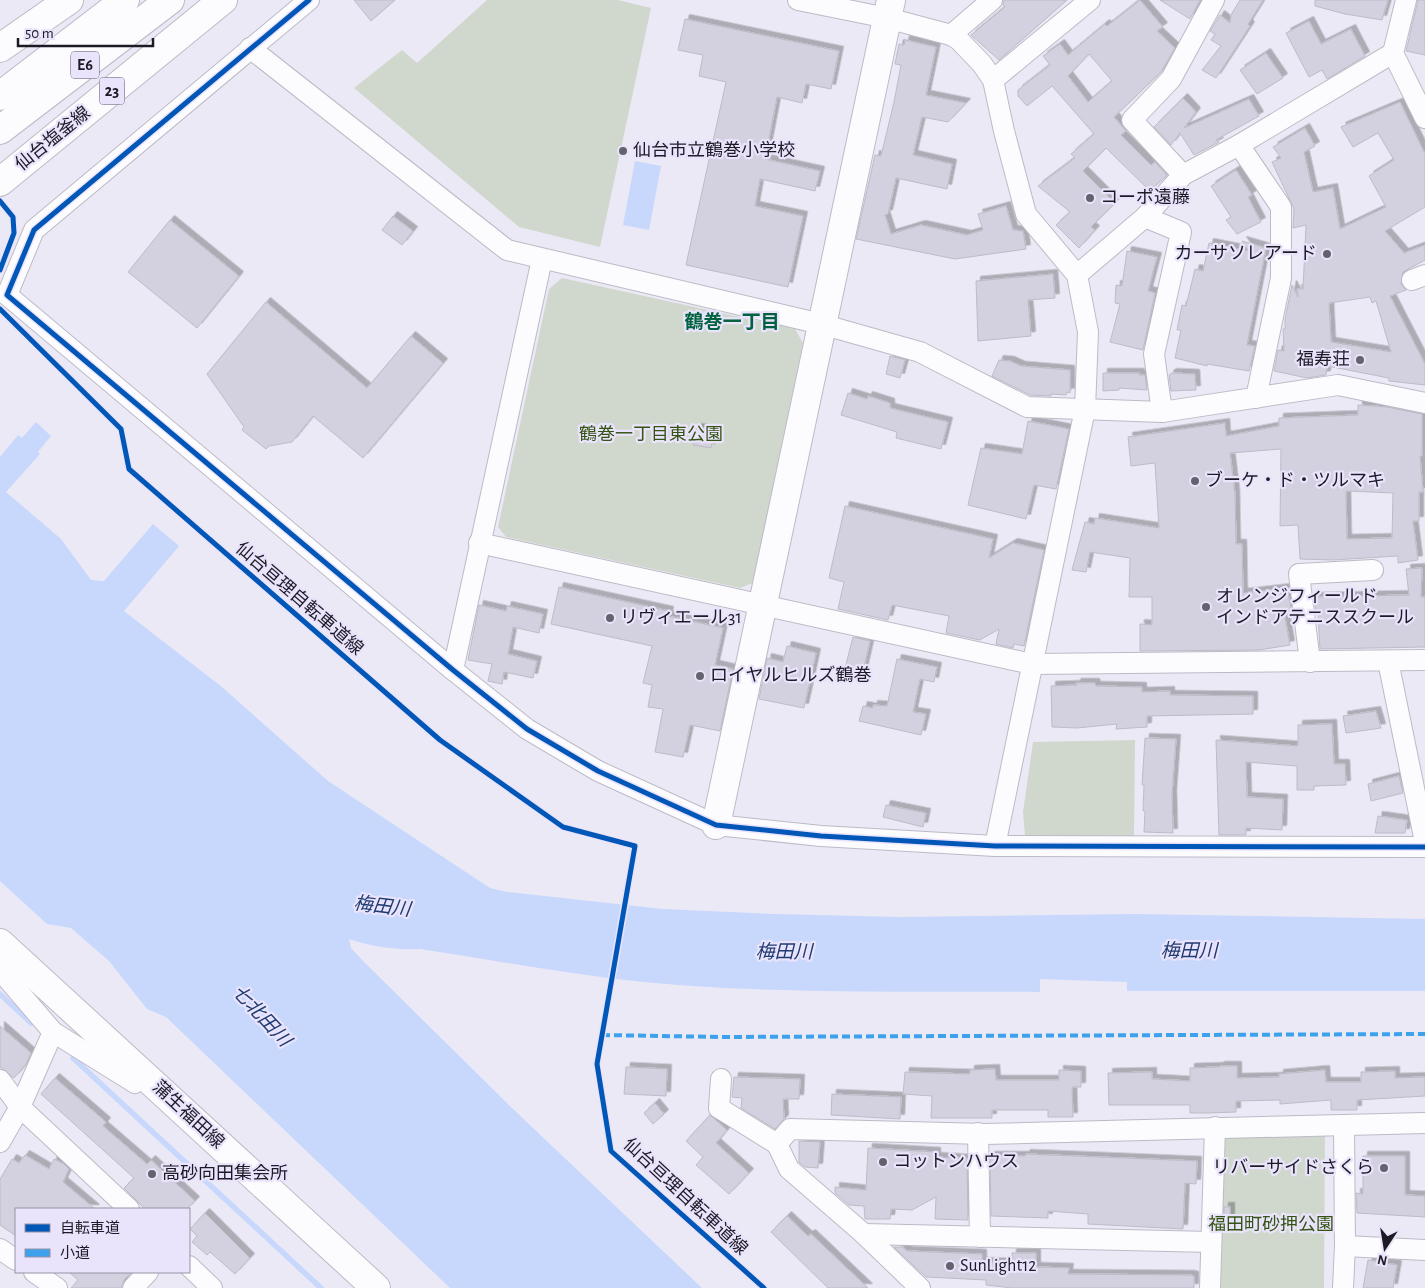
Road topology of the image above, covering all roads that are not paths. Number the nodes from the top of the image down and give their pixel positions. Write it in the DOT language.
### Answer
graph roads {
  1 [pos="69,0"];
  2 [pos="125,0"];
  3 [pos="170,0"];
  4 [pos="223,0"];
  5 [pos="309,0"];
  6 [pos="798,0"];
  7 [pos="992,0"];
  8 [pos="1090,0"];
  9 [pos="1214,0"];
  10 [pos="1406,0"];
  11 [pos="889,9"];
  12 [pos="952,35"];
  13 [pos="0,48"];
  14 [pos="250,48"];
  15 [pos="1393,53"];
  16 [pos="993,80"];
  17 [pos="0,96"];
  18 [pos="1424,116"];
  19 [pos="0,130"];
  20 [pos="1239,145"];
  21 [pos="1183,175"];
  22 [pos="0,182"];
  23 [pos="1144,217"];
  24 [pos="542,259"];
  25 [pos="1077,275"];
  26 [pos="821,324"];
  27 [pos="1256,398"];
  28 [pos="1425,403"];
  29 [pos="1085,409"];
  30 [pos="1162,412"];
  31 [pos="479,543"];
  32 [pos="1373,570"];
  33 [pos="762,604"];
  34 [pos="1425,660"];
  35 [pos="1388,661"];
  36 [pos="1310,662"];
  37 [pos="1032,664"];
  38 [pos="453,670"];
  39 [pos="716,825"];
  40 [pos="1425,842"];
  41 [pos="995,846"];
  42 [pos="1425,847"];
  43 [pos="0,943"];
  44 [pos="0,970"];
  45 [pos="52,1032"];
  46 [pos="144,1075"];
  47 [pos="721,1078"];
  48 [pos="0,1080"];
  49 [pos="20,1107"];
  50 [pos="1425,1123"];
  51 [pos="1344,1125"];
  52 [pos="1215,1127"];
  53 [pos="978,1134"];
  54 [pos="0,1142"];
  55 [pos="777,1144"];
  56 [pos="128,1208"];
  57 [pos="864,1234"];
  58 [pos="980,1237"];
  59 [pos="1211,1242"];
  60 [pos="1345,1246"];
  61 [pos="0,1249"];
  62 [pos="1425,1250"];
  63 [pos="15,1259"];
  64 [pos="190,1267"];
  65 [pos="35,1273"];
  66 [pos="147,1273"];
  67 [pos="57,1288"];
  68 [pos="133,1288"];
  69 [pos="212,1288"];
  70 [pos="376,1288"];
  71 [pos="920,1288"];
  72 [pos="1210,1288"];
  73 [pos="1343,1288"];
  1 -- 13 [label="main road"];
  2 -- 17 [label="main road, E6"];
  3 -- 19 [label="main road, E6"];
  4 -- 22 [label="main road, 仙台塩釜線 / 23"];
  5 -- 14 [label="street"];
  6 -- 11 [label="street"];
  7 -- 12 [label="street"];
  8 -- 16 [label="street"];
  9 -- 21 [label="street"];
  10 -- 15 [label="street"];
  11 -- 12 [label="street"];
  11 -- 26 [label="main road"];
  12 -- 16 [label="street"];
  14 -- 24 [label="street"];
  14 -- 38 [label="street"];
  15 -- 18 [label="street"];
  15 -- 20 [label="street"];
  16 -- 25 [label="street"];
  20 -- 21 [label="street"];
  20 -- 27 [label="street"];
  21 -- 23 [label="street"];
  23 -- 25 [label="street"];
  23 -- 30 [label="street"];
  24 -- 26 [label="street"];
  24 -- 31 [label="street"];
  25 -- 29 [label="street"];
  26 -- 29 [label="street"];
  26 -- 33 [label="main road"];
  27 -- 28 [label="street"];
  27 -- 30 [label="street"];
  29 -- 30 [label="street"];
  29 -- 37 [label="street"];
  31 -- 33 [label="street"];
  31 -- 38 [label="street"];
  32 -- 36 [label="street"];
  33 -- 37 [label="street"];
  33 -- 39 [label="main road"];
  34 -- 35 [label="street"];
  35 -- 36 [label="street"];
  35 -- 40 [label="street"];
  36 -- 37 [label="street"];
  37 -- 41 [label="street"];
  38 -- 39 [label="street"];
  39 -- 41 [label="street"];
  41 -- 42 [label="street"];
  43 -- 46 [label="main road, 蒲生福田線"];
  44 -- 45 [label="street"];
  45 -- 46 [label="street"];
  45 -- 49 [label="street"];
  46 -- 70 [label="main road, 蒲生福田線"];
  47 -- 55 [label="street"];
  48 -- 49 [label="street"];
  49 -- 54 [label="street"];
  49 -- 56 [label="street"];
  50 -- 51 [label="street"];
  51 -- 52 [label="street"];
  51 -- 60 [label="street"];
  52 -- 53 [label="street"];
  52 -- 59 [label="street"];
  53 -- 55 [label="street"];
  53 -- 58 [label="street"];
  55 -- 57 [label="street"];
  57 -- 58 [label="street"];
  57 -- 71 [label="street"];
  58 -- 59 [label="street"];
  59 -- 72 [label="street"];
  60 -- 62 [label="street"];
  60 -- 73 [label="street"];
  61 -- 63 [label="street"];
  64 -- 69 [label="street"];
  65 -- 67 [label="street"];
  66 -- 68 [label="street"];
}
